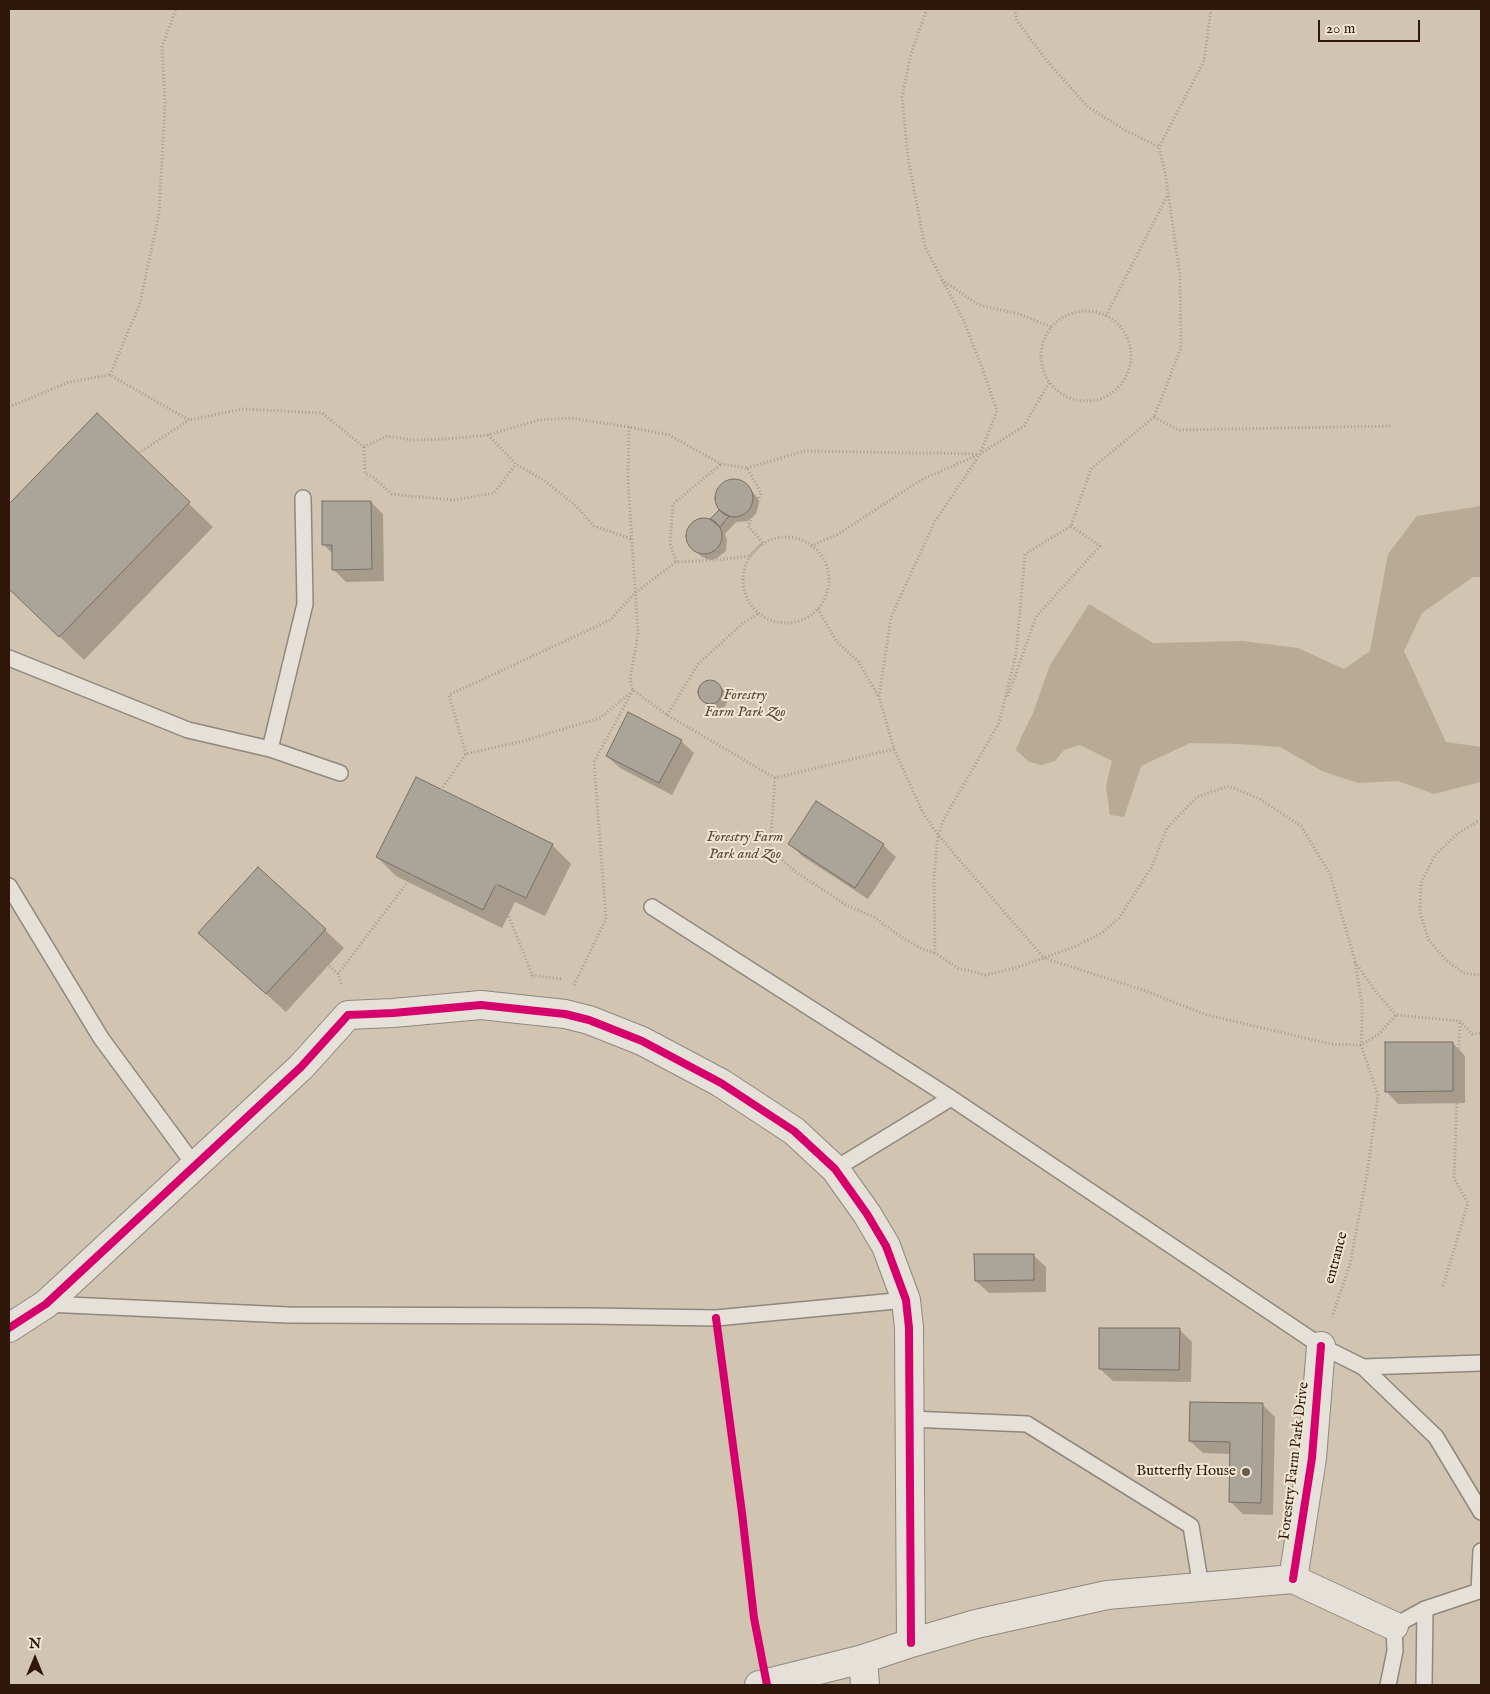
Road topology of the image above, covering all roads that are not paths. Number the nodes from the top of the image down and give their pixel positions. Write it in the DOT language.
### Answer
graph roads {
  1 [pos="304,498"];
  2 [pos="9,658"];
  3 [pos="270,749"];
  4 [pos="340,773"];
  5 [pos="9,886"];
  6 [pos="652,907"];
  7 [pos="951,1098"];
  8 [pos="195,1166"];
  9 [pos="835,1169"];
  10 [pos="906,1300"];
  11 [pos="46,1304"];
  12 [pos="9,1328"];
  13 [pos="1321,1346"];
  14 [pos="1481,1363"];
  15 [pos="1363,1367"];
  16 [pos="910,1419"];
  17 [pos="1481,1512"];
  18 [pos="1481,1551"];
  19 [pos="1293,1579"];
  20 [pos="1201,1587"];
  21 [pos="1425,1609"];
  22 [pos="1394,1626"];
  23 [pos="911,1643"];
  24 [pos="864,1672"];
  25 [pos="759,1685"];
  26 [pos="1388,1685"];
  27 [pos="1424,1685"];
  1 -- 3 [label="lane"];
  2 -- 3 [label="lane"];
  3 -- 4 [label="lane"];
  5 -- 8 [label="lane"];
  6 -- 7 [label="lane"];
  7 -- 9 [label="lane"];
  7 -- 13 [label="lane"];
  8 -- 9 [label="street"];
  8 -- 11 [label="street"];
  9 -- 10 [label="street"];
  10 -- 11 [label="lane"];
  10 -- 16 [label="street"];
  11 -- 12 [label="street"];
  13 -- 15 [label="lane"];
  13 -- 19 [label="street, Forestry Farm Park Drive"];
  14 -- 15 [label="lane"];
  15 -- 17 [label="lane"];
  16 -- 20 [label="lane"];
  16 -- 23 [label="street"];
  18 -- 21 [label="lane"];
  19 -- 20 [label="street"];
  19 -- 22 [label="street"];
  20 -- 23 [label="street"];
  21 -- 22 [label="lane"];
  21 -- 27 [label="lane"];
  22 -- 26 [label="lane"];
  23 -- 24 [label="street"];
  24 -- 25 [label="street"];
}
